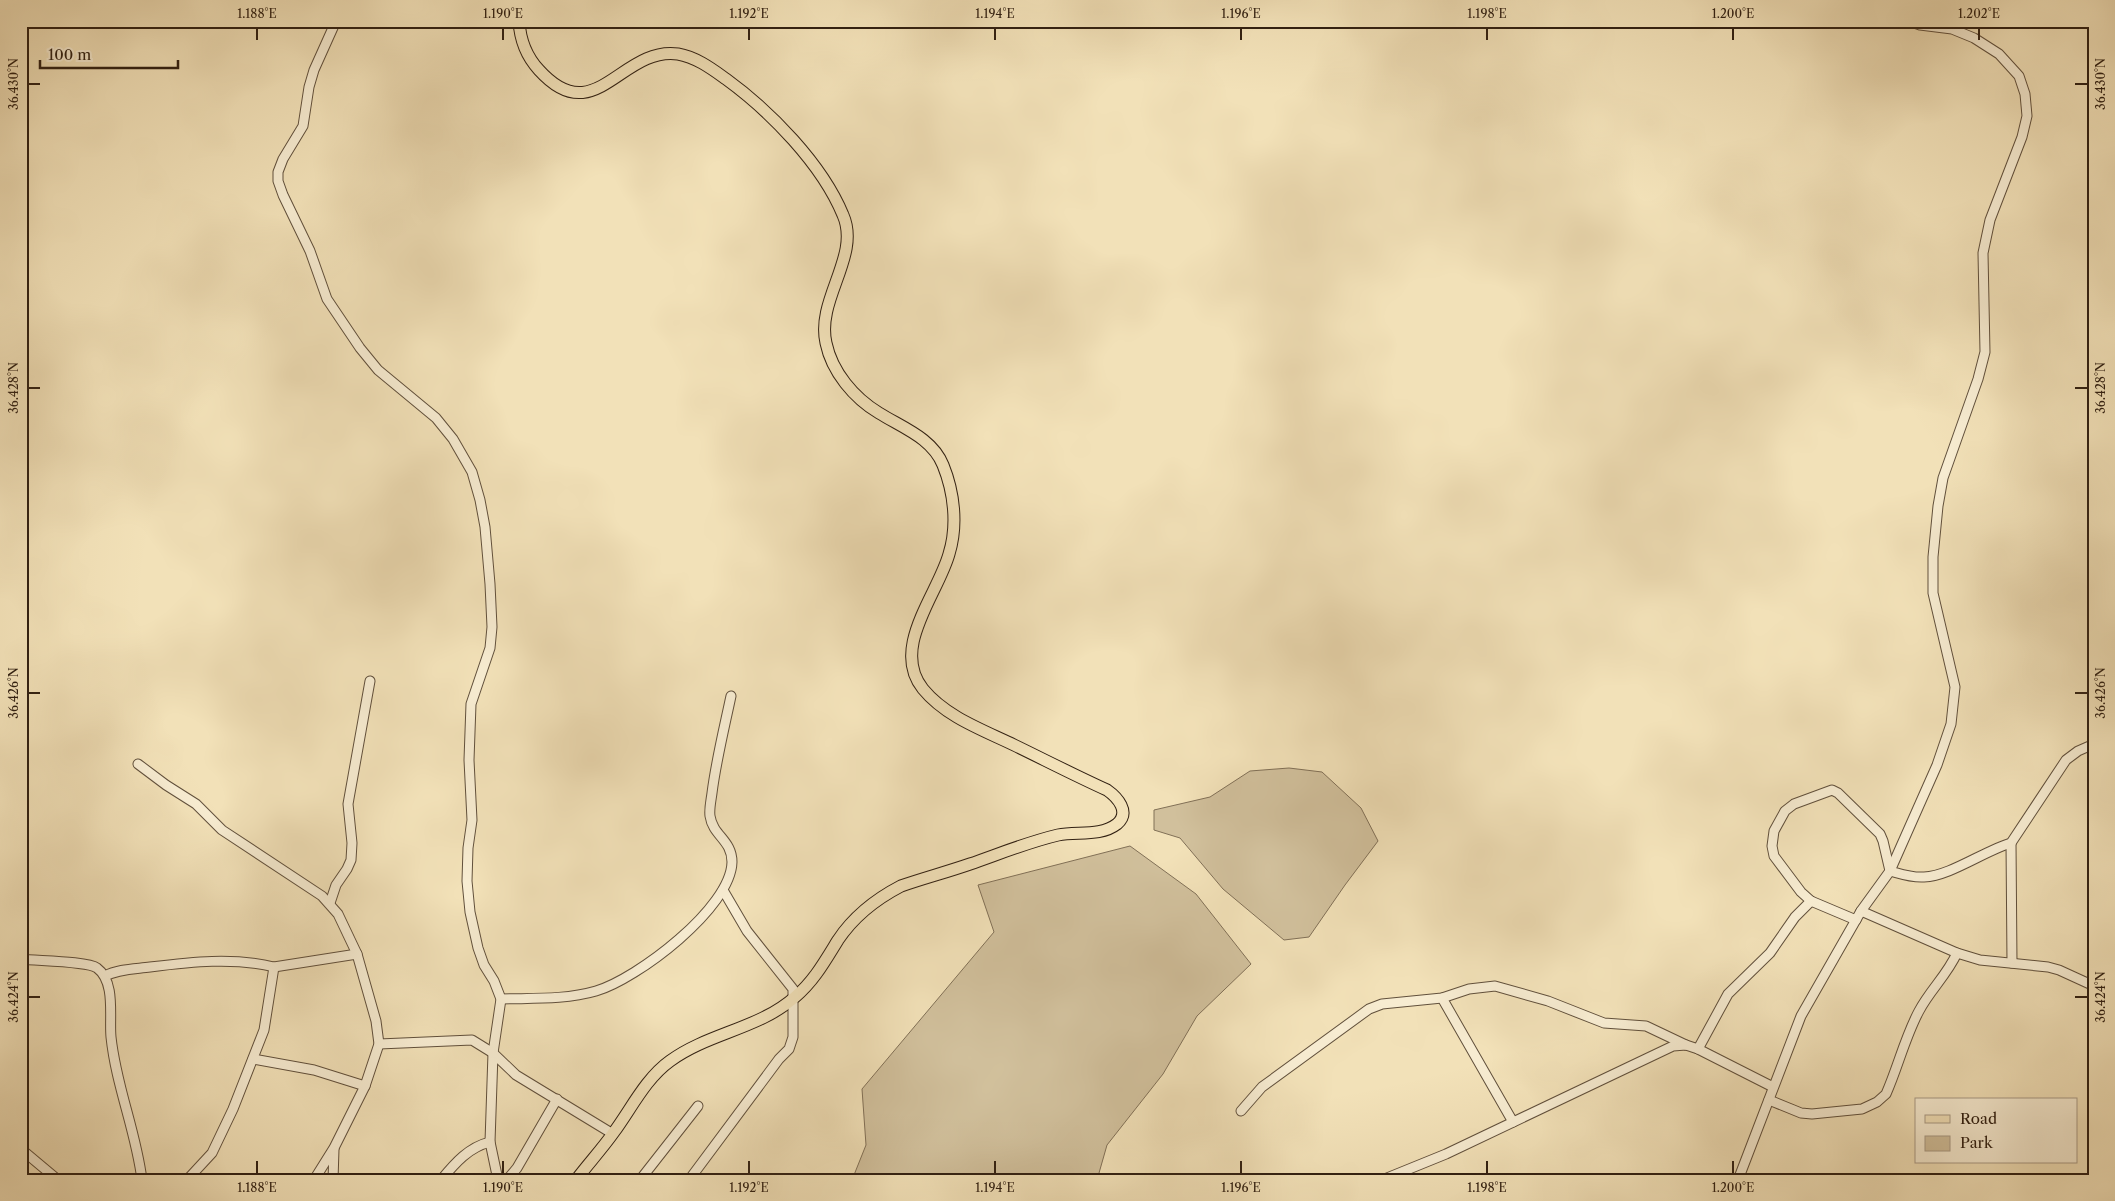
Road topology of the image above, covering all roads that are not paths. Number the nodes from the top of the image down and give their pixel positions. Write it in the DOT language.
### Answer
graph roads {
  1 [pos="336,21"];
  2 [pos="519,21"];
  3 [pos="1909,21"];
  4 [pos="370,681"];
  5 [pos="731,696"];
  6 [pos="2094,744"];
  7 [pos="138,764"];
  8 [pos="2011,843"];
  9 [pos="1890,871"];
  10 [pos="723,890"];
  11 [pos="1811,901"];
  12 [pos="330,903"];
  13 [pos="1861,911"];
  14 [pos="1856,920"];
  15 [pos="1956,953"];
  16 [pos="357,954"];
  17 [pos="21,960"];
  18 [pos="2012,963"];
  19 [pos="274,967"];
  20 [pos="105,976"];
  21 [pos="2094,986"];
  22 [pos="794,998"];
  23 [pos="1442,998"];
  24 [pos="501,999"];
  25 [pos="379,1044"];
  26 [pos="1686,1046"];
  27 [pos="1698,1049"];
  28 [pos="493,1053"];
  29 [pos="253,1059"];
  30 [pos="365,1086"];
  31 [pos="1773,1088"];
  32 [pos="557,1100"];
  33 [pos="1768,1100"];
  34 [pos="698,1106"];
  35 [pos="1241,1111"];
  36 [pos="1513,1122"];
  37 [pos="613,1134"];
  38 [pos="490,1142"];
  39 [pos="334,1148"];
  40 [pos="21,1149"];
  41 [pos="58,1180"];
  42 [pos="142,1180"];
  43 [pos="187,1180"];
  44 [pos="314,1180"];
  45 [pos="333,1180"];
  46 [pos="442,1180"];
  47 [pos="498,1180"];
  48 [pos="507,1180"];
  49 [pos="576,1180"];
  50 [pos="640,1180"];
  51 [pos="689,1180"];
  52 [pos="1382,1180"];
  53 [pos="1738,1180"];
  1 -- 24 [label="street"];
  2 -- 22 [label="main road"];
  3 -- 9 [label="street"];
  4 -- 12 [label="street"];
  5 -- 10 [label="street"];
  6 -- 8 [label="street"];
  7 -- 12 [label="street"];
  8 -- 9 [label="street"];
  8 -- 18 [label="street"];
  9 -- 11 [label="street"];
  9 -- 13 [label="street"];
  10 -- 22 [label="street"];
  10 -- 24 [label="street"];
  11 -- 14 [label="street"];
  11 -- 27 [label="street"];
  12 -- 16 [label="street"];
  13 -- 14 [label="street"];
  13 -- 15 [label="street"];
  14 -- 31 [label="street"];
  15 -- 18 [label="street"];
  15 -- 33 [label="street"];
  16 -- 19 [label="street"];
  16 -- 25 [label="street"];
  17 -- 20 [label="street"];
  18 -- 21 [label="street"];
  19 -- 20 [label="street"];
  19 -- 29 [label="street"];
  20 -- 42 [label="street"];
  22 -- 37 [label="main road"];
  22 -- 51 [label="street"];
  23 -- 26 [label="street"];
  23 -- 35 [label="street"];
  23 -- 36 [label="street"];
  24 -- 28 [label="street"];
  25 -- 28 [label="street"];
  25 -- 30 [label="street"];
  26 -- 27 [label="street"];
  26 -- 36 [label="street"];
  27 -- 31 [label="street"];
  28 -- 32 [label="street"];
  28 -- 38 [label="street"];
  29 -- 30 [label="street"];
  29 -- 43 [label="street"];
  30 -- 39 [label="street"];
  31 -- 33 [label="street"];
  32 -- 37 [label="street"];
  32 -- 48 [label="street"];
  33 -- 53 [label="street"];
  34 -- 50 [label="street"];
  36 -- 52 [label="street"];
  37 -- 49 [label="main road"];
  38 -- 46 [label="street"];
  38 -- 47 [label="street"];
  39 -- 44 [label="street"];
  39 -- 45 [label="street"];
  40 -- 41 [label="street"];
}
